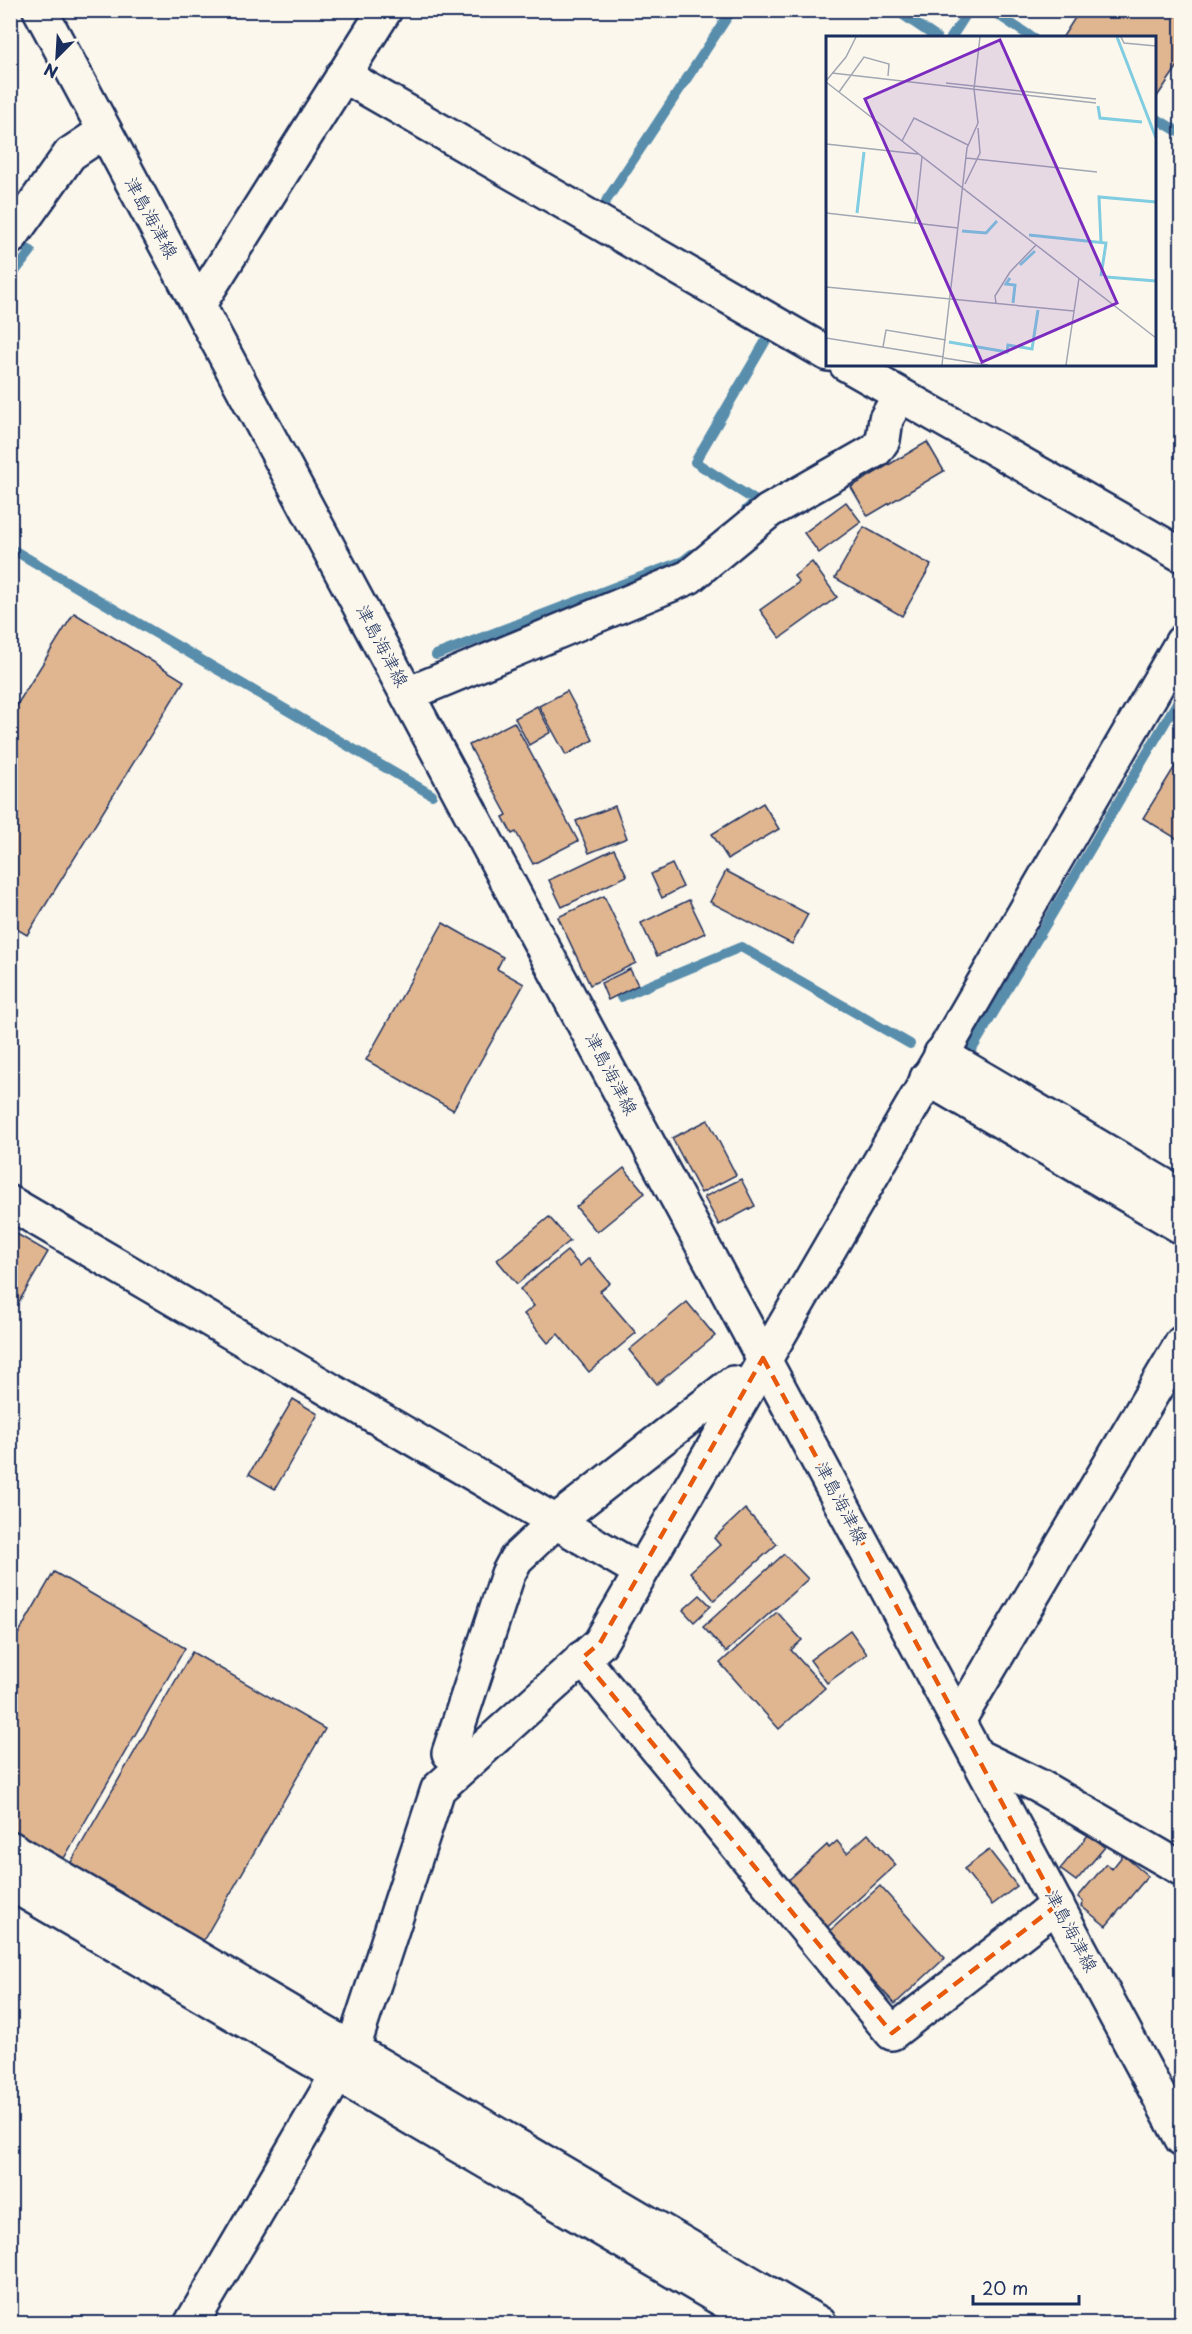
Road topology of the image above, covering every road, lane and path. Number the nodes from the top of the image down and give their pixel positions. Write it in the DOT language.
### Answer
graph roads {
  1 [pos="40,10"];
  2 [pos="385,10"];
  3 [pos="343,75"];
  4 [pos="104,132"];
  5 [pos="10,238"];
  6 [pos="198,304"];
  7 [pos="826,353"];
  8 [pos="849,366"];
  9 [pos="900,395"];
  10 [pos="1182,555"];
  11 [pos="1182,642"];
  12 [pos="408,694"];
  13 [pos="934,1066"];
  14 [pos="1182,1196"];
  15 [pos="10,1203"];
  16 [pos="1182,1227"];
  17 [pos="1182,1343"];
  18 [pos="764,1358"];
  19 [pos="733,1383"];
  20 [pos="554,1523"];
  21 [pos="640,1571"];
  22 [pos="582,1658"];
  23 [pos="958,1721"];
  24 [pos="449,1753"];
  25 [pos="977,1756"];
  26 [pos="10,1848"];
  27 [pos="1182,1869"];
  28 [pos="10,1883"];
  29 [pos="1057,1905"];
  30 [pos="345,2061"];
  31 [pos="1182,2139"];
  32 [pos="191,2324"];
  33 [pos="764,2324"];
  34 [pos="820,2324"];
  1 -- 4 [label="street, 津島海津線"];
  2 -- 3 [label="street"];
  3 -- 6 [label="street"];
  3 -- 7 [label="street"];
  4 -- 5 [label="street"];
  4 -- 6 [label="street, 津島海津線"];
  6 -- 12 [label="street, 津島海津線"];
  8 -- 9 [label="street"];
  9 -- 10 [label="street"];
  9 -- 12 [label="street"];
  11 -- 13 [label="street"];
  12 -- 18 [label="street, 津島海津線"];
  13 -- 14 [label="street"];
  13 -- 16 [label="street"];
  13 -- 18 [label="street"];
  15 -- 20 [label="street"];
  17 -- 23 [label="street"];
  18 -- 21 [label="street"];
  18 -- 23 [label="street, 津島海津線"];
  19 -- 20 [label="street"];
  20 -- 21 [label="street"];
  20 -- 24 [label="street"];
  21 -- 22 [label="street"];
  22 -- 29 [label="street"];
  22 -- 30 [label="street"];
  23 -- 25 [label="street, 津島海津線"];
  25 -- 27 [label="street"];
  25 -- 29 [label="street, 津島海津線"];
  26 -- 30 [label="street"];
  28 -- 30 [label="street"];
  29 -- 31 [label="street, 津島海津線"];
  30 -- 32 [label="street"];
  30 -- 33 [label="street"];
  30 -- 34 [label="street"];
}
